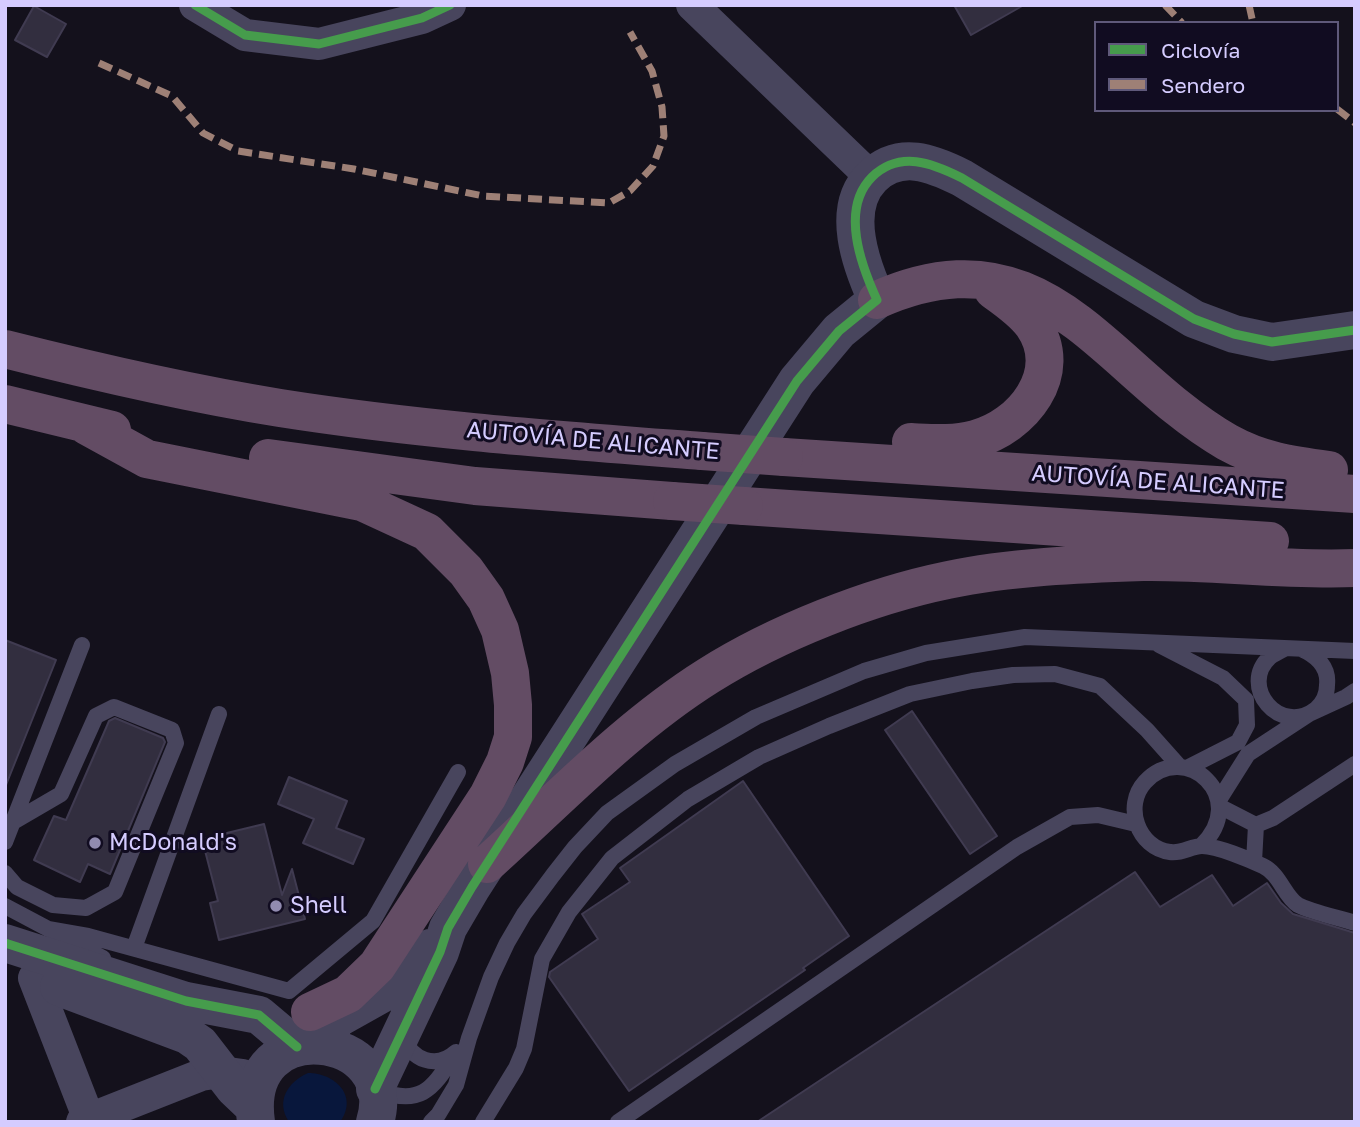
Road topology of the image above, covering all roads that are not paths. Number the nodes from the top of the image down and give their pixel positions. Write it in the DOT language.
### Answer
graph roads {
  1 [pos="195,5"];
  2 [pos="450,5"];
  3 [pos="692,5"];
  4 [pos="872,178"];
  5 [pos="972,280"];
  6 [pos="877,300"];
  7 [pos="1355,330"];
  8 [pos="5,349"];
  9 [pos="5,404"];
  10 [pos="87,426"];
  11 [pos="784,457"];
  12 [pos="1355,475"];
  13 [pos="1355,494"];
  14 [pos="1355,550"];
  15 [pos="1355,568"];
  16 [pos="1154,642"];
  17 [pos="82,645"];
  18 [pos="1284,649"];
  19 [pos="1301,649"];
  20 [pos="1355,651"];
  21 [pos="1355,691"];
  22 [pos="1261,693"];
  23 [pos="1246,699"];
  24 [pos="219,714"];
  25 [pos="1309,714"];
  26 [pos="1355,764"];
  27 [pos="1184,768"];
  28 [pos="458,772"];
  29 [pos="1219,803"];
  30 [pos="13,822"];
  31 [pos="1136,824"];
  32 [pos="1256,825"];
  33 [pos="5,842"];
  34 [pos="1200,846"];
  35 [pos="1254,862"];
  36 [pos="487,864"];
  37 [pos="5,873"];
  38 [pos="5,906"];
  39 [pos="86,908"];
  40 [pos="1355,923"];
  41 [pos="448,928"];
  42 [pos="48,929"];
  43 [pos="88,936"];
  44 [pos="5,943"];
  45 [pos="134,948"];
  46 [pos="100,956"];
  47 [pos="19,973"];
  48 [pos="186,1001"];
  49 [pos="305,1028"];
  50 [pos="402,1033"];
  51 [pos="470,1038"];
  52 [pos="453,1056"];
  53 [pos="222,1072"];
  54 [pos="456,1085"];
  55 [pos="257,1102"];
  56 [pos="375,1106"];
  57 [pos="87,1121"];
  58 [pos="431,1122"];
  59 [pos="447,1122"];
  60 [pos="484,1122"];
  61 [pos="618,1122"];
  1 -- 2 [label="street"];
  3 -- 4 [label="street"];
  4 -- 6 [label="street"];
  4 -- 7 [label="street"];
  5 -- 6 [label="highway"];
  5 -- 11 [label="highway"];
  5 -- 12 [label="highway"];
  6 -- 36 [label="street"];
  8 -- 11 [label="highway, AUTOVÍA DE ALICANTE, bridge"];
  9 -- 10 [label="highway"];
  10 -- 14 [label="highway, bridge"];
  10 -- 49 [label="highway"];
  11 -- 13 [label="highway, AUTOVÍA DE ALICANTE"];
  15 -- 36 [label="highway"];
  16 -- 18 [label="lane"];
  16 -- 23 [label="lane"];
  16 -- 51 [label="lane"];
  17 -- 30 [label="lane"];
  18 -- 19 [label="lane"];
  18 -- 22 [label="lane"];
  19 -- 20 [label="lane"];
  19 -- 25 [label="lane"];
  21 -- 25 [label="lane"];
  22 -- 23 [label="lane"];
  22 -- 25 [label="lane"];
  23 -- 27 [label="lane"];
  24 -- 45 [label="lane"];
  25 -- 29 [label="lane"];
  26 -- 32 [label="lane"];
  27 -- 29 [label="lane"];
  27 -- 31 [label="lane"];
  27 -- 60 [label="lane"];
  28 -- 49 [label="lane"];
  29 -- 32 [label="lane"];
  29 -- 34 [label="lane"];
  30 -- 33 [label="lane"];
  30 -- 39 [label="lane"];
  31 -- 34 [label="lane"];
  31 -- 61 [label="lane"];
  32 -- 35 [label="lane"];
  34 -- 35 [label="lane"];
  35 -- 40 [label="lane"];
  36 -- 41 [label="street"];
  37 -- 39 [label="lane"];
  38 -- 42 [label="lane"];
  39 -- 43 [label="lane"];
  41 -- 49 [label="street"];
  41 -- 50 [label="street"];
  42 -- 43 [label="lane"];
  42 -- 46 [label="lane"];
  43 -- 45 [label="lane"];
  43 -- 46 [label="lane"];
  44 -- 48 [label="street"];
  45 -- 49 [label="lane"];
  46 -- 48 [label="lane"];
  47 -- 53 [label="street"];
  47 -- 57 [label="street"];
  48 -- 49 [label="street"];
  49 -- 55 [label="street"];
  49 -- 56 [label="street"];
  50 -- 52 [label="lane"];
  50 -- 56 [label="street"];
  51 -- 52 [label="lane"];
  51 -- 54 [label="lane"];
  52 -- 56 [label="lane"];
  53 -- 55 [label="street"];
  53 -- 57 [label="street"];
  54 -- 58 [label="lane"];
  54 -- 59 [label="lane"];
}
